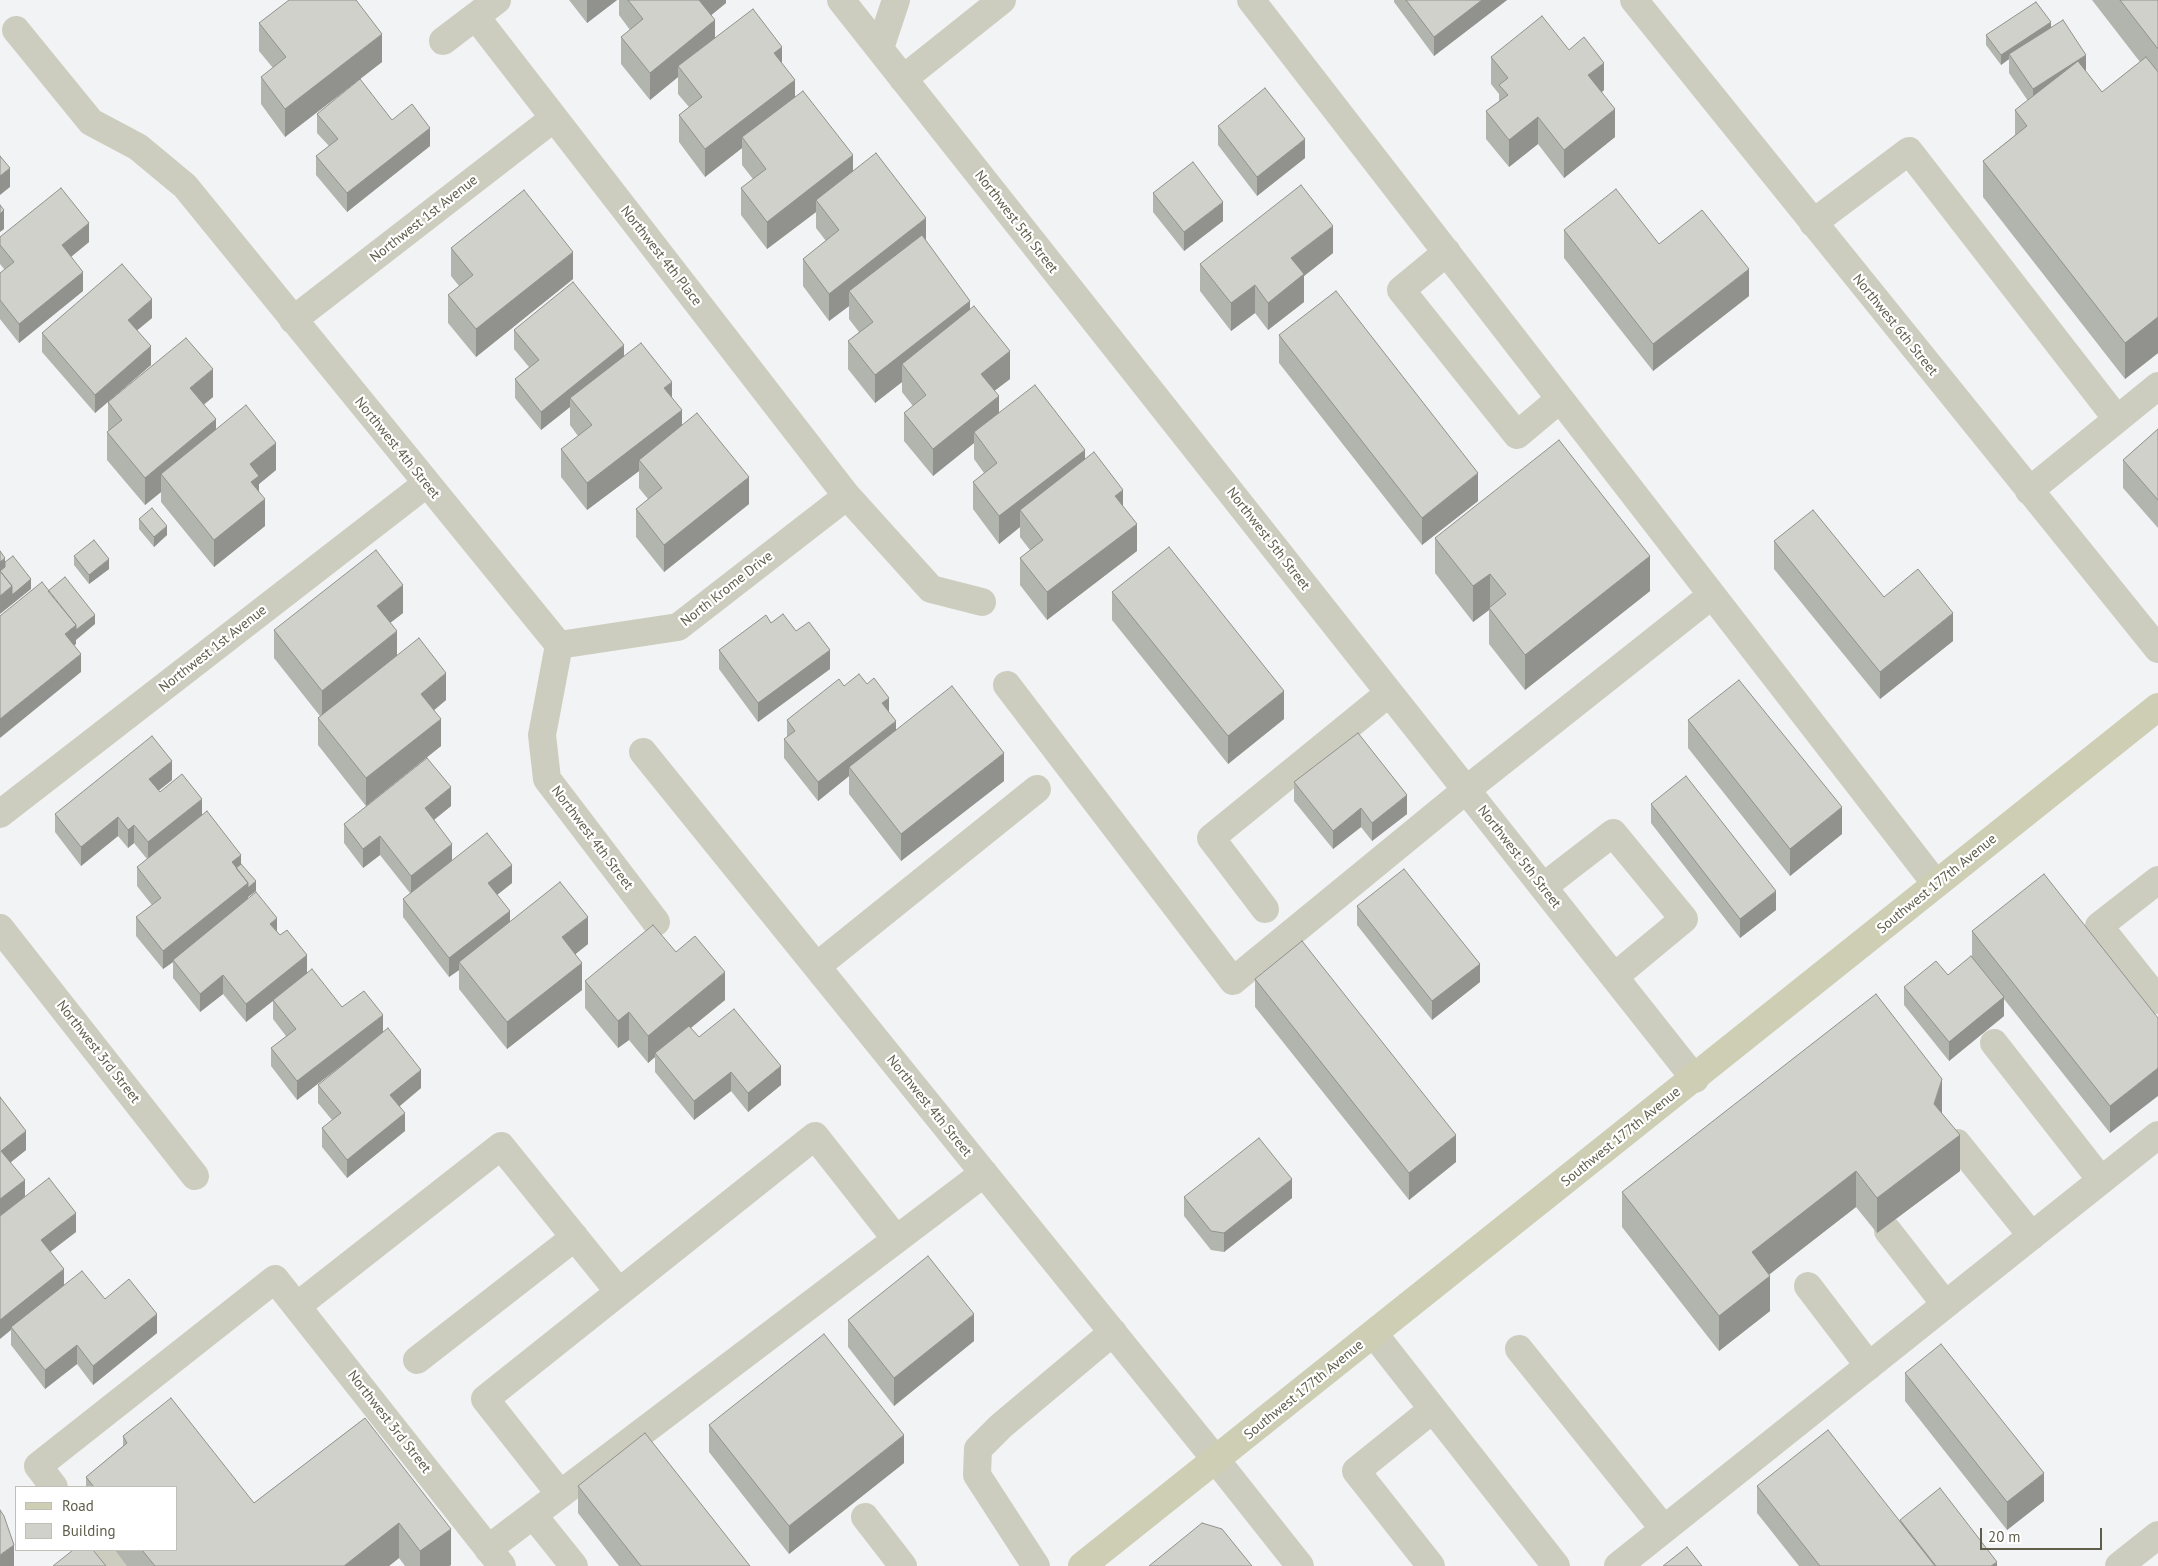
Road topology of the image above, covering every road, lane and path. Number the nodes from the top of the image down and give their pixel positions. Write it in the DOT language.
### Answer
graph roads {
  1 [pos="497,0"];
  2 [pos="841,0"];
  3 [pos="896,0"];
  4 [pos="1002,0"];
  5 [pos="1251,0"];
  6 [pos="1634,0"];
  7 [pos="476,17"];
  8 [pos="16,30"];
  9 [pos="444,41"];
  10 [pos="880,48"];
  11 [pos="904,79"];
  12 [pos="554,118"];
  13 [pos="1813,222"];
  14 [pos="1446,252"];
  15 [pos="293,320"];
  16 [pos="2158,386"];
  17 [pos="1560,399"];
  18 [pos="2117,419"];
  19 [pos="426,484"];
  20 [pos="2029,491"];
  21 [pos="848,496"];
  22 [pos="1712,595"];
  23 [pos="982,602"];
  24 [pos="559,645"];
  25 [pos="2158,649"];
  26 [pos="1007,685"];
  27 [pos="1389,693"];
  28 [pos="2158,707"];
  29 [pos="643,752"];
  30 [pos="1038,789"];
  31 [pos="1466,790"];
  32 [pos="0,814"];
  33 [pos="2158,880"];
  34 [pos="1936,884"];
  35 [pos="1543,887"];
  36 [pos="1265,909"];
  37 [pos="656,922"];
  38 [pos="0,928"];
  39 [pos="817,966"];
  40 [pos="1614,977"];
  41 [pos="2158,1000"];
  42 [pos="1994,1043"];
  43 [pos="1695,1078"];
  44 [pos="2158,1135"];
  45 [pos="1957,1143"];
  46 [pos="984,1173"];
  47 [pos="195,1176"];
  48 [pos="2100,1180"];
  49 [pos="1888,1231"];
  50 [pos="2032,1236"];
  51 [pos="575,1237"];
  52 [pos="896,1239"];
  53 [pos="1808,1286"];
  54 [pos="619,1292"];
  55 [pos="1946,1304"];
  56 [pos="297,1306"];
  57 [pos="1112,1332"];
  58 [pos="1374,1334"];
  59 [pos="1519,1349"];
  60 [pos="417,1360"];
  61 [pos="1869,1366"];
  62 [pos="1433,1409"];
  63 [pos="1216,1460"];
  64 [pos="53,1486"];
  65 [pos="560,1494"];
  66 [pos="533,1515"];
  67 [pos="865,1517"];
  68 [pos="1664,1529"];
  69 [pos="2158,1535"];
  70 [pos="104,1551"];
  71 [pos="495,1558"];
  72 [pos="115,1566"];
  73 [pos="574,1566"];
  74 [pos="903,1566"];
  75 [pos="1036,1566"];
  76 [pos="1082,1566"];
  77 [pos="1300,1566"];
  78 [pos="1431,1566"];
  79 [pos="1556,1566"];
  80 [pos="1618,1566"];
  81 [pos="2119,1566"];
  1 -- 7 [label="street"];
  2 -- 10 [label="street, Northwest 5th Street"];
  3 -- 10 [label="street"];
  4 -- 11 [label="street"];
  5 -- 14 [label="street"];
  6 -- 13 [label="street, Northwest 6th Street"];
  7 -- 9 [label="street"];
  7 -- 12 [label="street, Northwest 4th Place"];
  8 -- 15 [label="street, Northwest 4th Street"];
  10 -- 11 [label="street, Northwest 5th Street"];
  11 -- 27 [label="street, Northwest 5th Street"];
  12 -- 15 [label="street, Northwest 1st Avenue"];
  12 -- 21 [label="street, Northwest 4th Place"];
  13 -- 18 [label="street"];
  13 -- 20 [label="street, Northwest 6th Street"];
  14 -- 17 [label="street"];
  14 -- 17 [label="street"];
  15 -- 19 [label="street, Northwest 4th Street"];
  16 -- 18 [label="street"];
  17 -- 22 [label="street"];
  18 -- 20 [label="street"];
  19 -- 24 [label="street, Northwest 4th Street"];
  19 -- 32 [label="street, Northwest 1st Avenue"];
  20 -- 25 [label="street, Northwest 6th Street"];
  21 -- 23 [label="street, Northwest 4th Place"];
  21 -- 24 [label="street, North Krome Drive"];
  22 -- 31 [label="street"];
  22 -- 34 [label="street"];
  24 -- 37 [label="street, Northwest 4th Street"];
  26 -- 31 [label="street"];
  27 -- 31 [label="street, Northwest 5th Street"];
  27 -- 36 [label="street"];
  28 -- 34 [label="main road, Southwest 177th Avenue"];
  29 -- 39 [label="street, Northwest 4th Street"];
  30 -- 39 [label="street"];
  31 -- 35 [label="street, Northwest 5th Street"];
  33 -- 41 [label="street"];
  34 -- 43 [label="main road, Southwest 177th Avenue"];
  35 -- 40 [label="street, Northwest 5th Street"];
  35 -- 40 [label="street"];
  38 -- 47 [label="street, Northwest 3rd Street"];
  39 -- 46 [label="street, Northwest 4th Street"];
  40 -- 43 [label="street, Northwest 5th Street"];
  42 -- 48 [label="street"];
  43 -- 58 [label="main road, Southwest 177th Avenue"];
  44 -- 48 [label="street"];
  45 -- 50 [label="street"];
  46 -- 52 [label="street"];
  46 -- 57 [label="street, Northwest 4th Street"];
  48 -- 50 [label="street"];
  49 -- 55 [label="street"];
  50 -- 55 [label="street"];
  51 -- 54 [label="street"];
  51 -- 56 [label="street"];
  51 -- 60 [label="street"];
  52 -- 54 [label="street"];
  52 -- 65 [label="street"];
  53 -- 61 [label="street"];
  54 -- 65 [label="street"];
  55 -- 61 [label="street"];
  56 -- 64 [label="street, Northwest 3rd Street"];
  56 -- 71 [label="street, Northwest 3rd Street"];
  57 -- 63 [label="street, Northwest 4th Street"];
  57 -- 75 [label="street"];
  58 -- 62 [label="street"];
  58 -- 63 [label="main road, Southwest 177th Avenue"];
  59 -- 68 [label="street"];
  61 -- 68 [label="street"];
  62 -- 78 [label="street"];
  62 -- 79 [label="street"];
  63 -- 76 [label="main road, Southwest 177th Avenue"];
  63 -- 77 [label="street, Northwest 4th Street"];
  65 -- 66 [label="street"];
  66 -- 71 [label="street"];
  66 -- 73 [label="street"];
  67 -- 74 [label="street"];
  68 -- 80 [label="street"];
  69 -- 81 [label="street"];
  70 -- 72 [label="street"];
}
